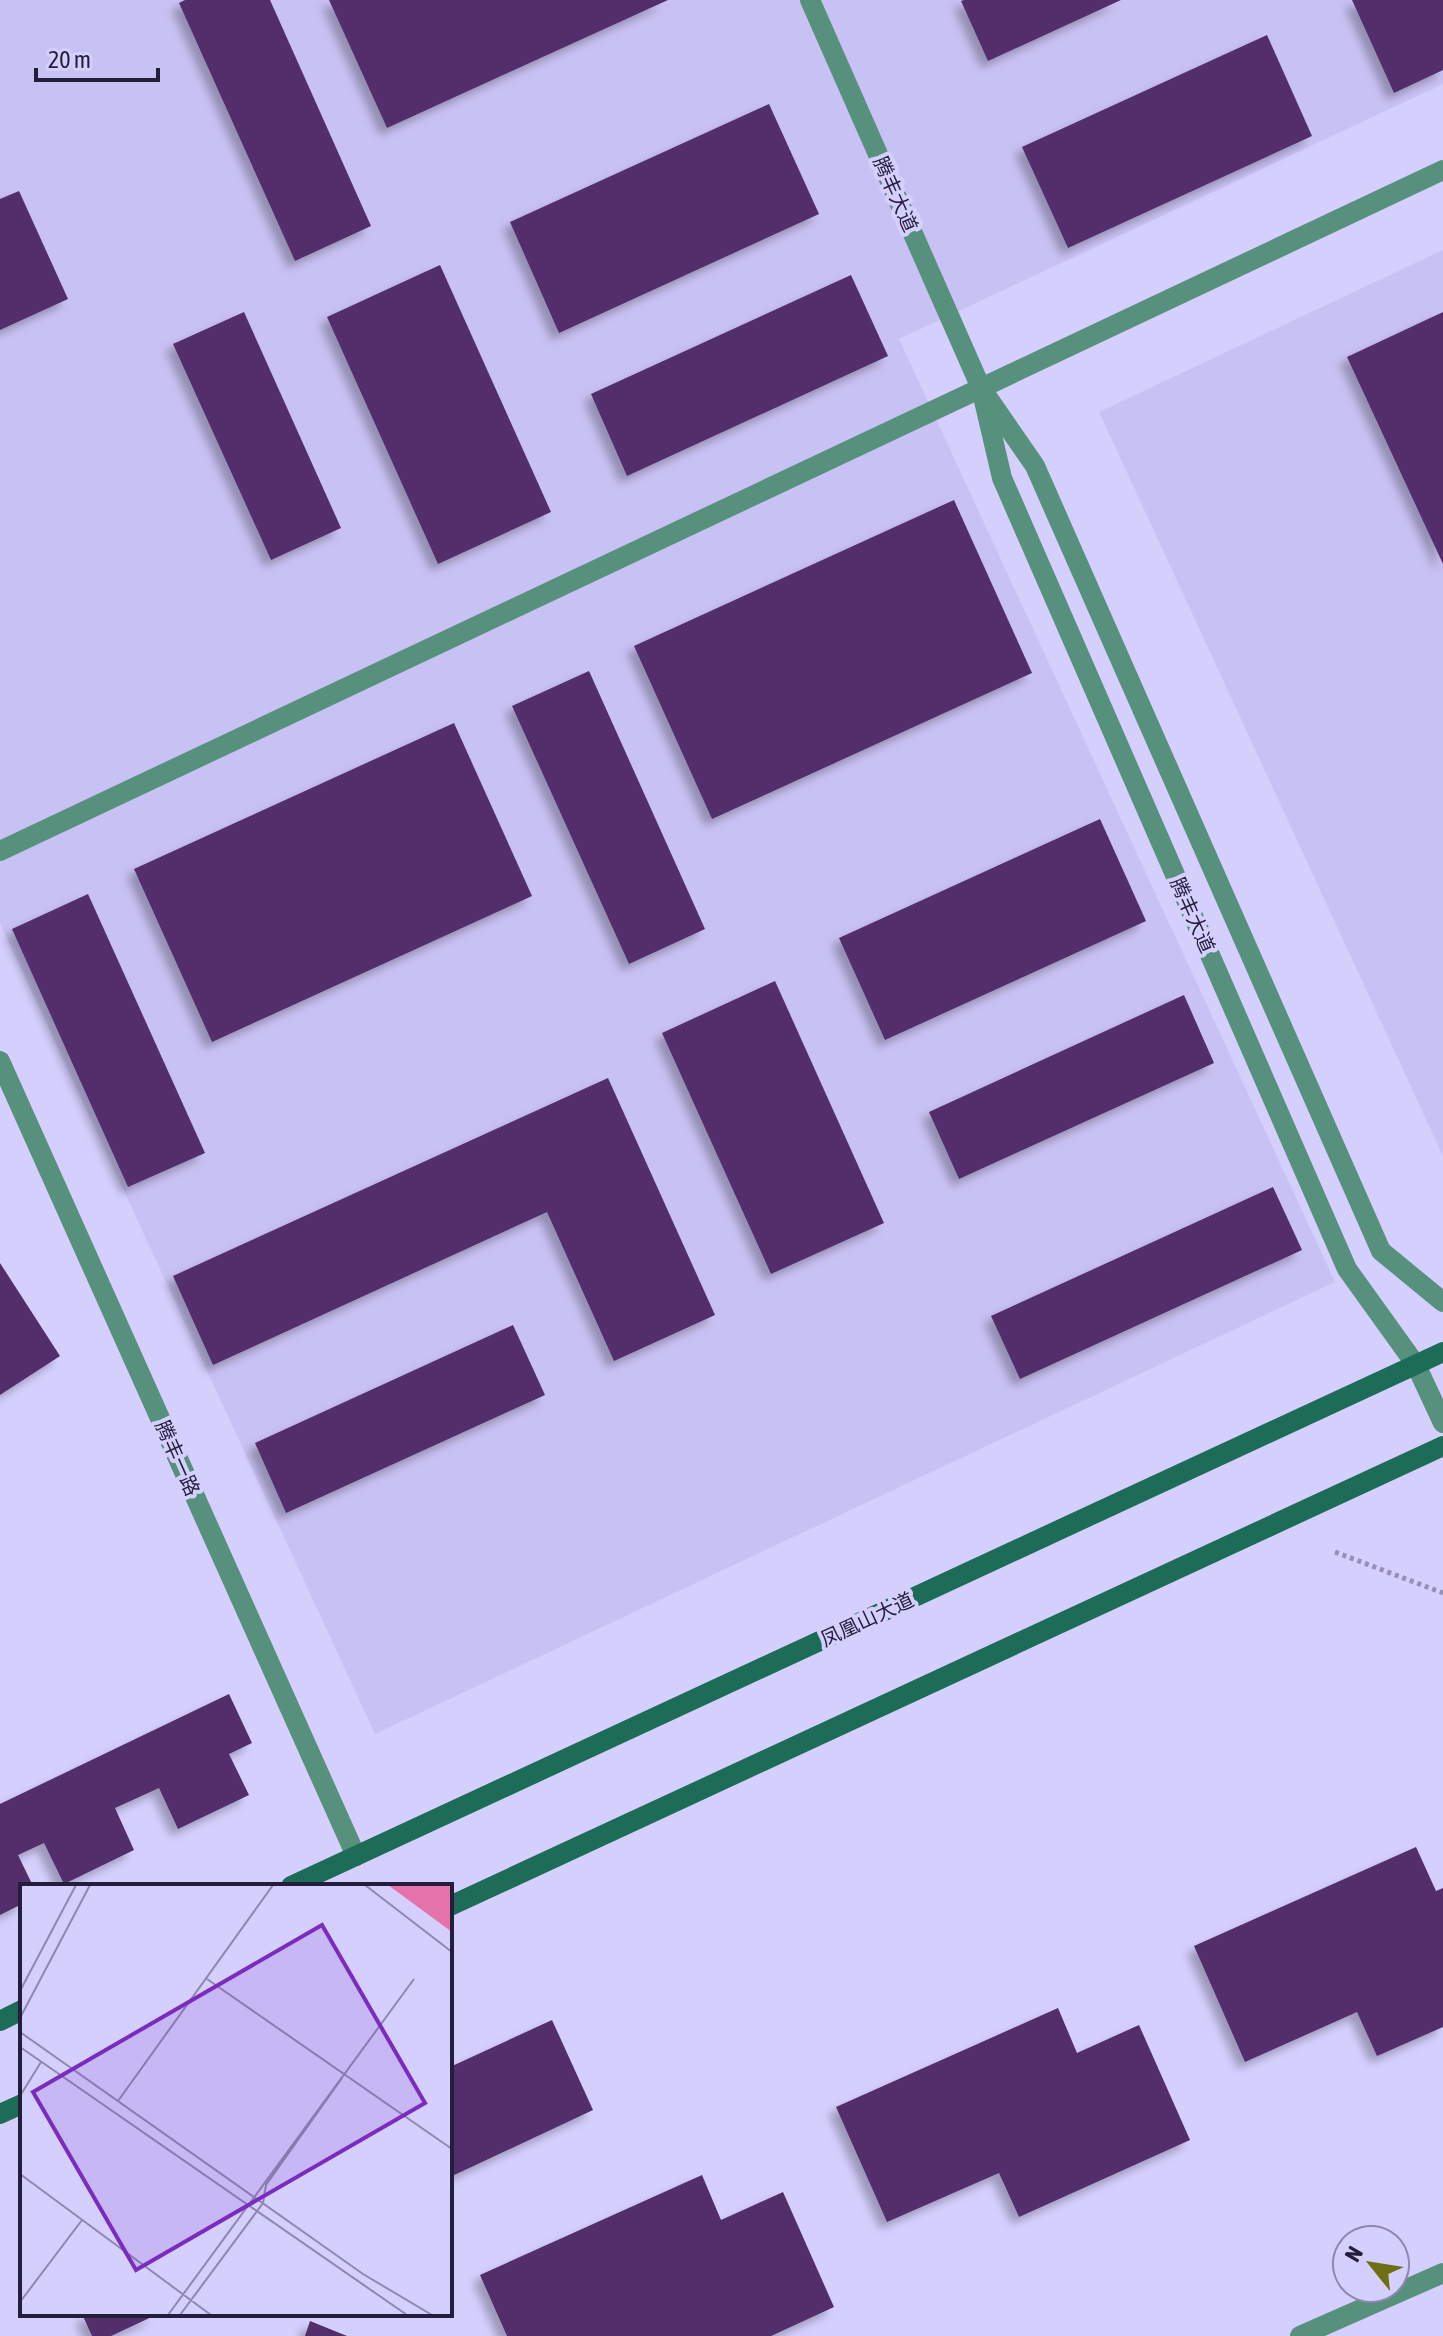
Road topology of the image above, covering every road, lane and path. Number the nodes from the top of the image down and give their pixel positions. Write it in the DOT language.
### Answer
graph roads {
  1 [pos="810,0"];
  2 [pos="1443,170"];
  3 [pos="981,388"];
  4 [pos="0,851"];
  5 [pos="0,1061"];
  6 [pos="1443,1302"];
  7 [pos="1443,1352"];
  8 [pos="1416,1365"];
  9 [pos="1443,1423"];
  10 [pos="1443,1446"];
  11 [pos="1335,1552"];
  12 [pos="1443,1593"];
  13 [pos="356,1856"];
  14 [pos="295,1884"];
  15 [pos="452,1905"];
  16 [pos="20,2011"];
  17 [pos="0,2021"];
  18 [pos="20,2105"];
  19 [pos="0,2114"];
  20 [pos="1443,2273"];
  21 [pos="1300,2336"];
  1 -- 3 [label="street, 腾丰大道"];
  2 -- 3 [label="street"];
  3 -- 4 [label="street"];
  3 -- 6 [label="street, 腾丰大道"];
  3 -- 8 [label="street, 腾丰大道"];
  5 -- 13 [label="street, 腾丰一路"];
  7 -- 8 [label="main road, 凤凰山大道"];
  8 -- 9 [label="street, 腾丰大道"];
  8 -- 13 [label="main road, 凤凰山大道"];
  10 -- 15 [label="main road"];
  11 -- 12 [label="path"];
  13 -- 14 [label="main road, 凤凰山大道"];
  16 -- 17 [label="main road"];
  18 -- 19 [label="main road"];
  20 -- 21 [label="street"];
}
